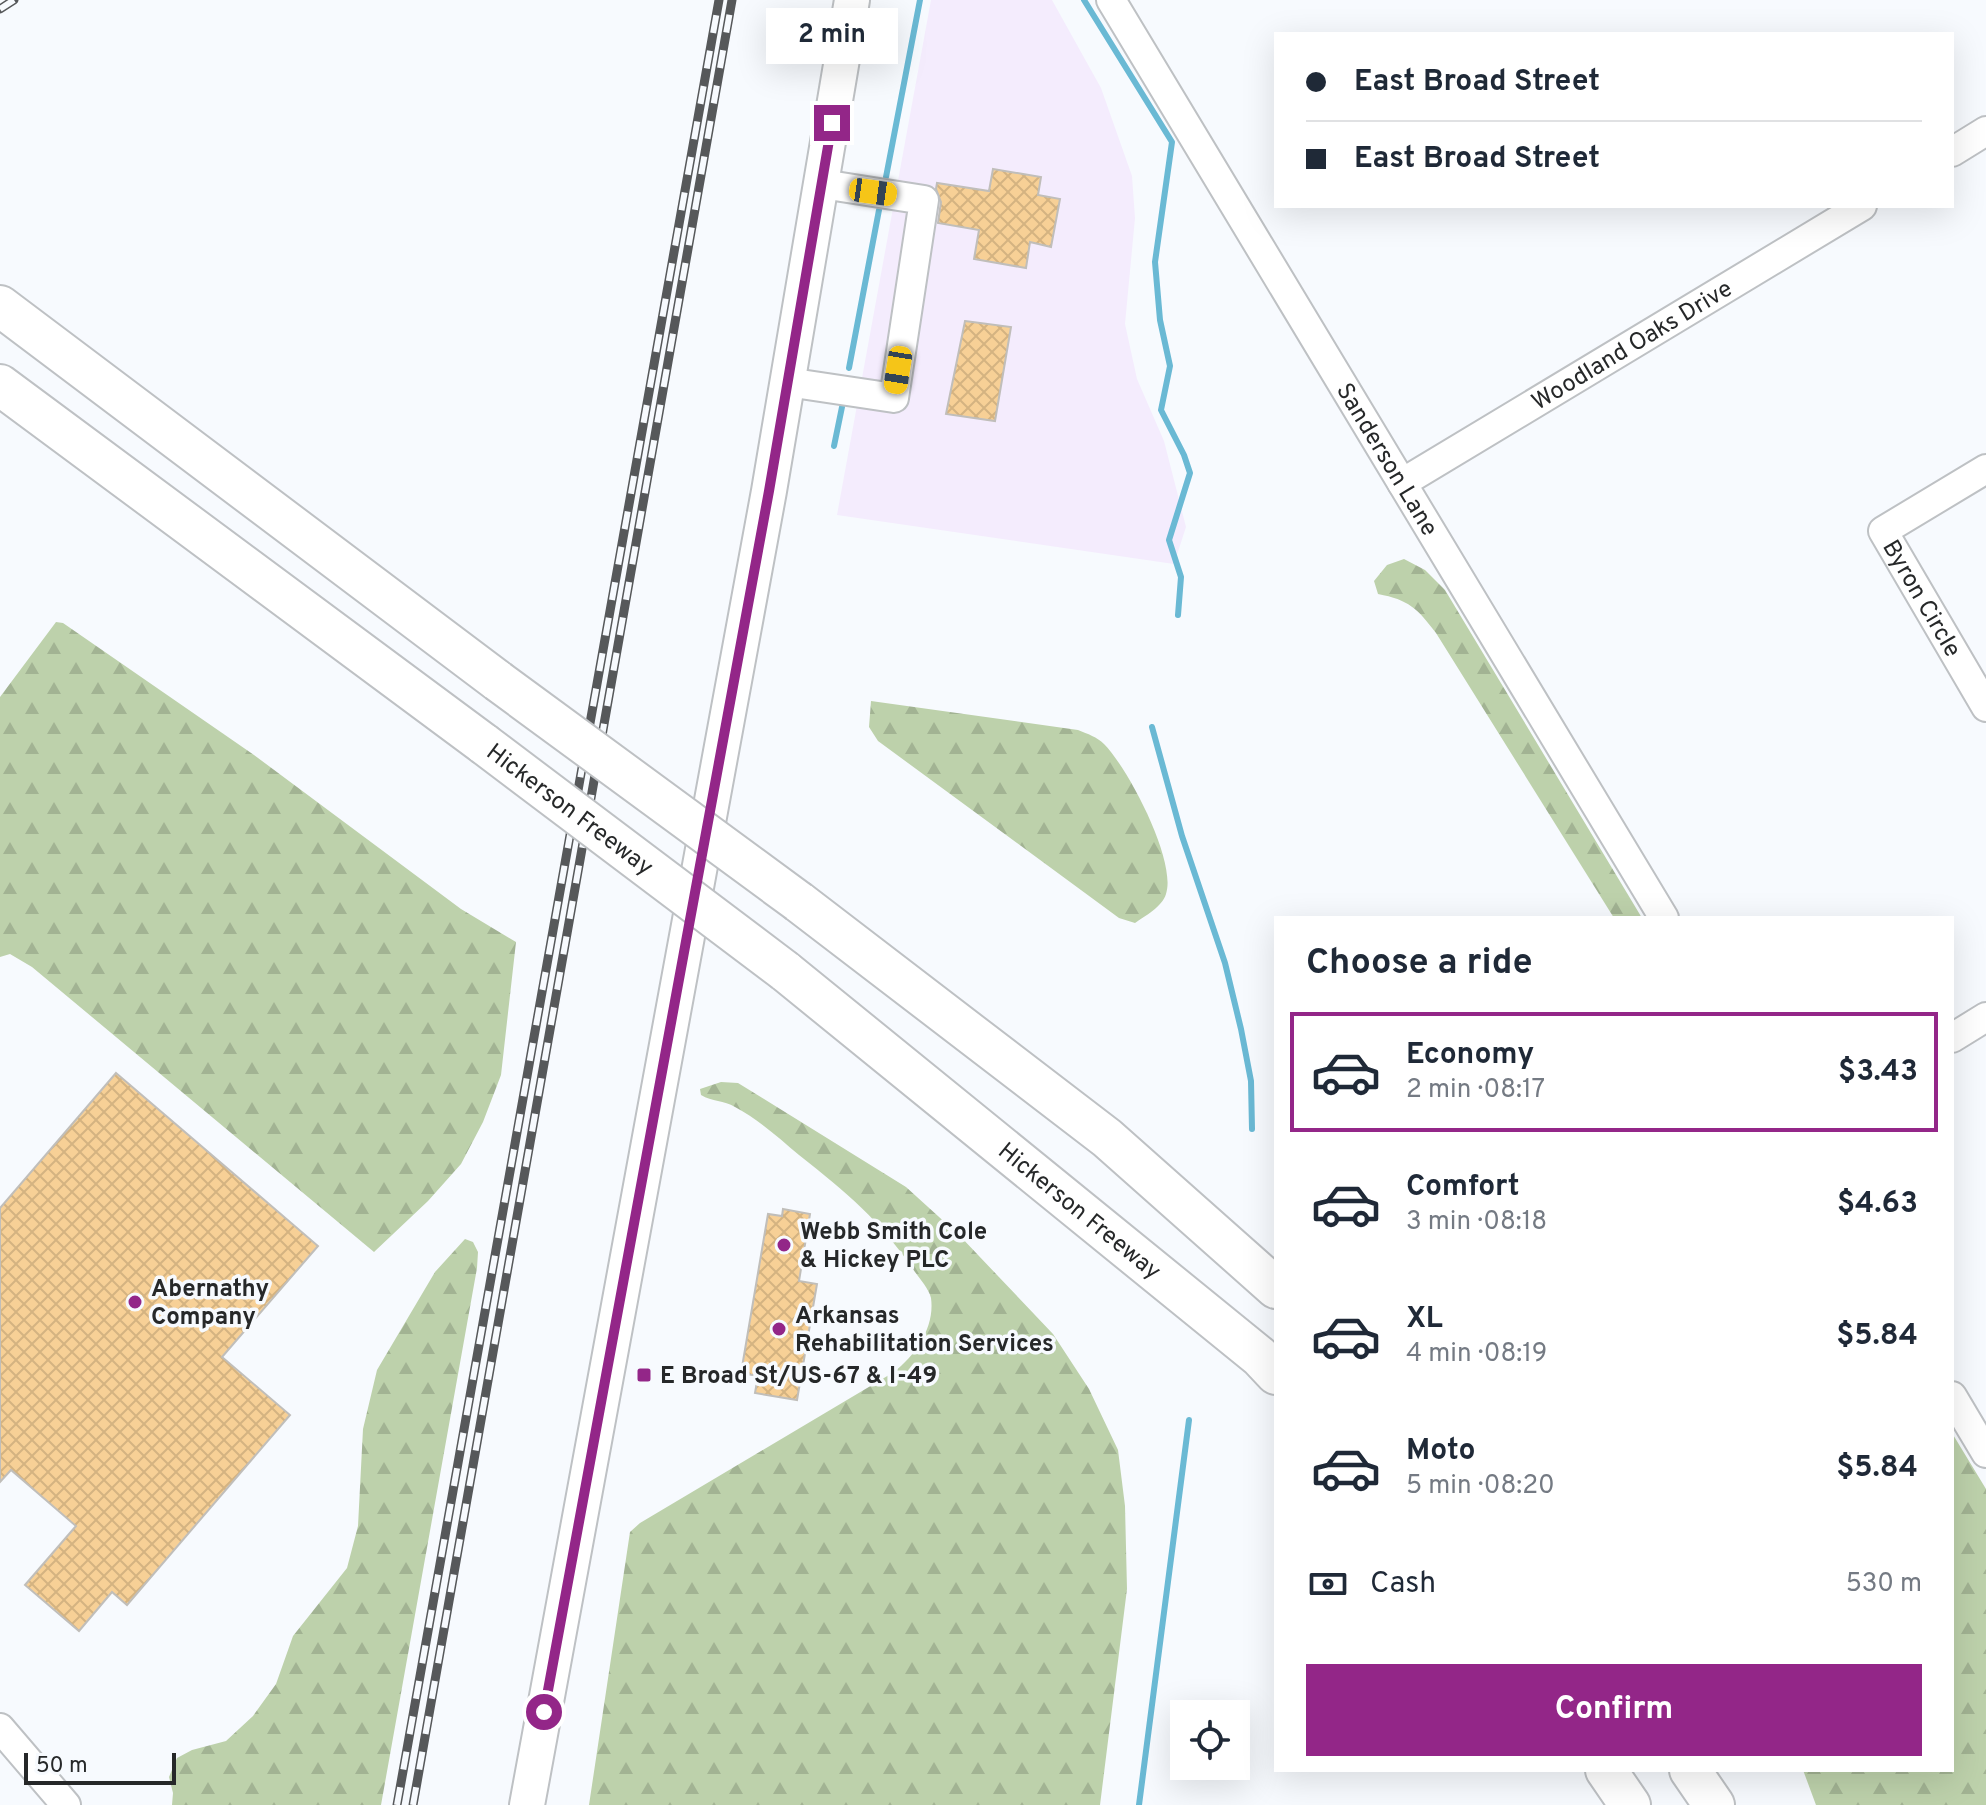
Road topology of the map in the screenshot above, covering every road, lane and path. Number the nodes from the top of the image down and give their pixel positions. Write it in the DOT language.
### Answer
graph roads {
  1 [pos="852,0"];
  2 [pos="1111,0"];
  3 [pos="1986,131"];
  4 [pos="1954,151"];
  5 [pos="822,184"];
  6 [pos="1859,208"];
  7 [pos="0,286"];
  8 [pos="0,306"];
  9 [pos="787,382"];
  10 [pos="0,385"];
  11 [pos="1986,469"];
  12 [pos="231,478"];
  13 [pos="1402,483"];
  14 [pos="1986,707"];
  15 [pos="1663,916"];
  16 [pos="1986,1017"];
  17 [pos="1954,1037"];
  18 [pos="1274,1286"];
  19 [pos="1274,1372"];
  20 [pos="1954,1399"];
  21 [pos="1986,1453"];
  22 [pos="0,1728"];
  23 [pos="1607,1772"];
  24 [pos="1691,1772"];
  25 [pos="66,1805"];
  26 [pos="527,1805"];
  27 [pos="1630,1805"];
  28 [pos="1714,1805"];
  1 -- 5 [label="main road"];
  2 -- 13 [label="street, Sanderson Lane"];
  3 -- 4 [label="street"];
  5 -- 9 [label="main road"];
  5 -- 9 [label="street"];
  6 -- 13 [label="street, Woodland Oaks Drive"];
  7 -- 12 [label="highway"];
  8 -- 12 [label="highway"];
  9 -- 26 [label="main road"];
  10 -- 19 [label="highway, Hickerson Freeway, bridge"];
  11 -- 14 [label="street, Byron Circle"];
  12 -- 18 [label="highway, bridge"];
  13 -- 15 [label="street, Sanderson Lane"];
  16 -- 17 [label="street"];
  20 -- 21 [label="street"];
  22 -- 25 [label="street"];
  23 -- 27 [label="highway"];
  24 -- 28 [label="highway"];
}
